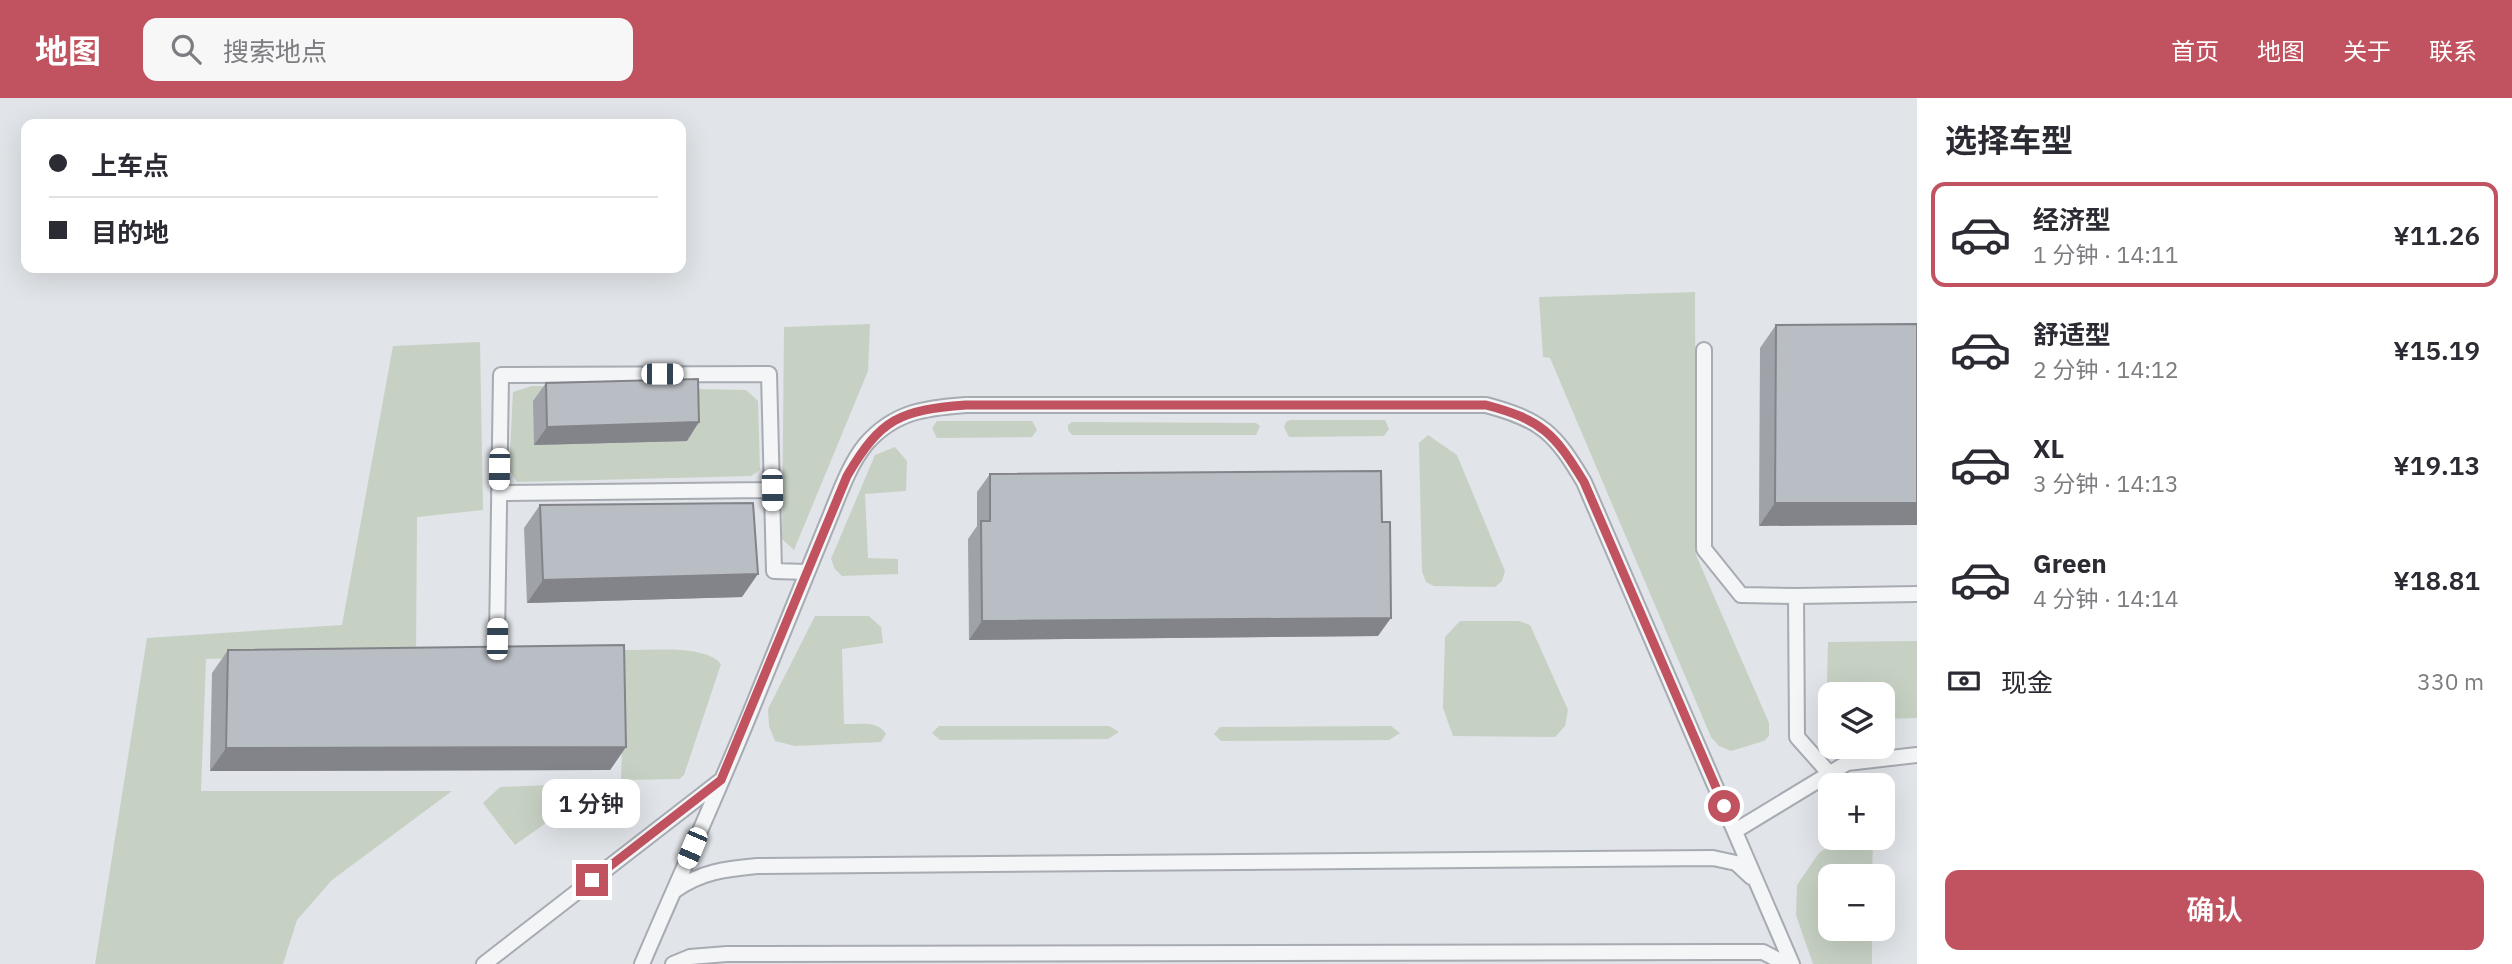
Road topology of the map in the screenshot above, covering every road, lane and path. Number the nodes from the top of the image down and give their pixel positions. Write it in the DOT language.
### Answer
graph roads {
  1 [pos="1704,350"];
  2 [pos="772,490"];
  3 [pos="499,493"];
  4 [pos="807,572"];
  5 [pos="1917,594"];
  6 [pos="1796,596"];
  7 [pos="497,639"];
  8 [pos="1917,755"];
  9 [pos="1829,773"];
  10 [pos="721,780"];
  11 [pos="1818,780"];
  12 [pos="1735,831"];
  13 [pos="1757,883"];
  14 [pos="673,892"];
  15 [pos="484,964"];
  16 [pos="642,964"];
  17 [pos="673,964"];
  18 [pos="1786,964"];
  19 [pos="1792,964"];
  1 -- 6 [label="lane"];
  2 -- 3 [label="lane"];
  2 -- 3 [label="lane"];
  2 -- 4 [label="lane"];
  3 -- 7 [label="lane"];
  4 -- 10 [label="lane"];
  4 -- 12 [label="lane"];
  5 -- 6 [label="lane"];
  6 -- 9 [label="lane"];
  8 -- 9 [label="lane"];
  10 -- 14 [label="lane"];
  10 -- 15 [label="lane"];
  11 -- 12 [label="lane"];
  12 -- 13 [label="lane"];
  13 -- 14 [label="lane"];
  13 -- 19 [label="lane"];
  14 -- 16 [label="lane"];
  17 -- 18 [label="lane"];
}
